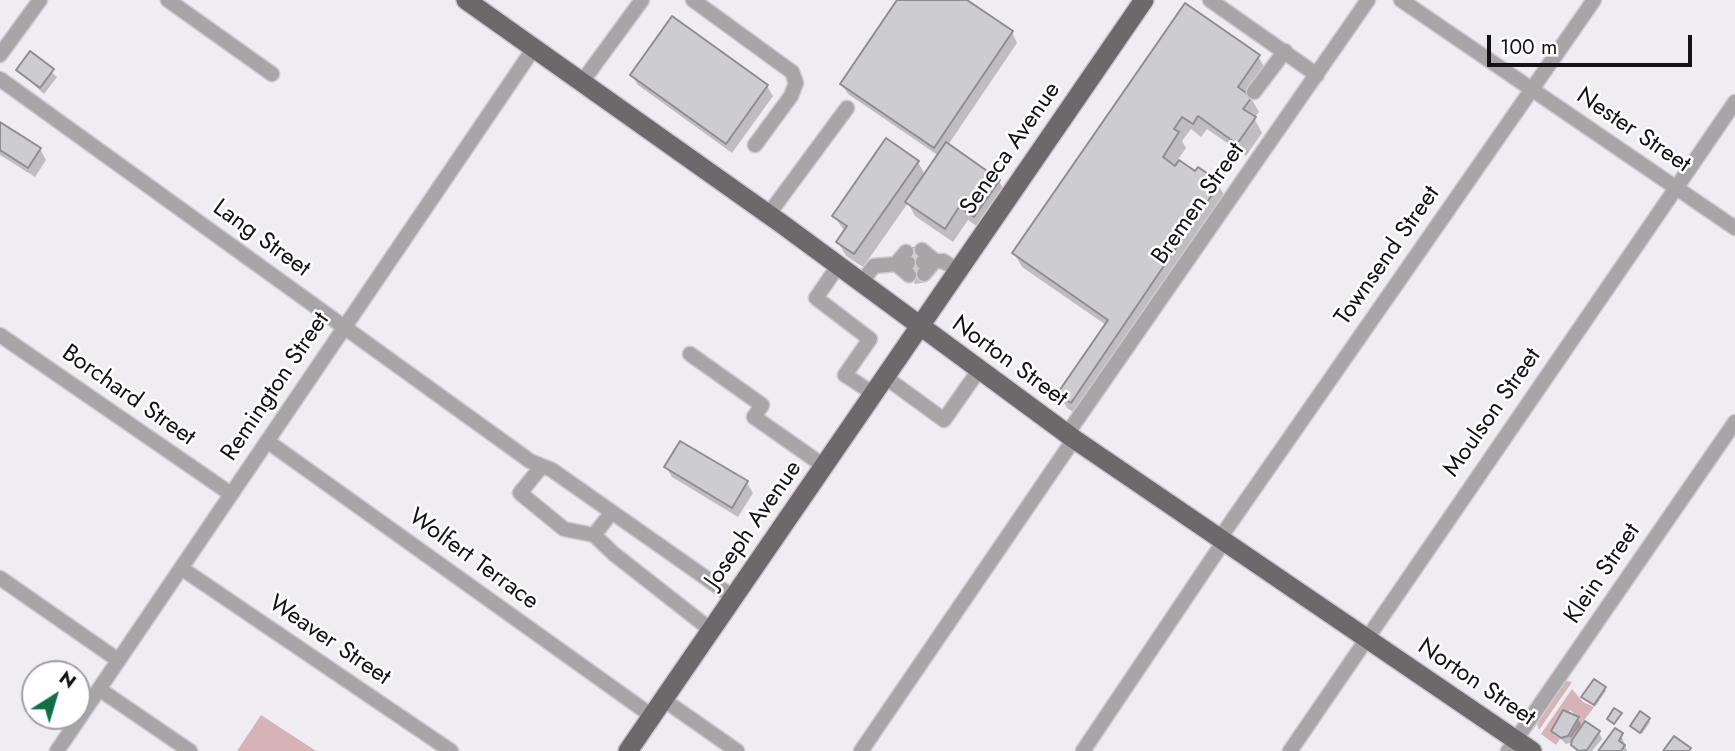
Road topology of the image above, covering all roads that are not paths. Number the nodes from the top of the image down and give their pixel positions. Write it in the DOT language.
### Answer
graph roads {
  1 [pos="40,0"];
  2 [pos="168,0"];
  3 [pos="466,0"];
  4 [pos="642,0"];
  5 [pos="693,0"];
  6 [pos="1144,0"];
  7 [pos="1210,0"];
  8 [pos="1368,0"];
  9 [pos="1401,0"];
  10 [pos="1594,0"];
  11 [pos="534,48"];
  12 [pos="1285,51"];
  13 [pos="0,55"];
  14 [pos="272,74"];
  15 [pos="1317,75"];
  16 [pos="0,79"];
  17 [pos="582,82"];
  18 [pos="1532,89"];
  19 [pos="1254,92"];
  20 [pos="1735,102"];
  21 [pos="847,108"];
  22 [pos="755,145"];
  23 [pos="1676,188"];
  24 [pos="768,215"];
  25 [pos="1735,228"];
  26 [pos="838,265"];
  27 [pos="957,270"];
  28 [pos="861,283"];
  29 [pos="918,325"];
  30 [pos="344,327"];
  31 [pos="0,335"];
  32 [pos="690,354"];
  33 [pos="979,370"];
  34 [pos="885,377"];
  35 [pos="874,394"];
  36 [pos="1735,422"];
  37 [pos="1070,436"];
  38 [pos="267,441"];
  39 [pos="536,463"];
  40 [pos="824,466"];
  41 [pos="231,494"];
  42 [pos="612,512"];
  43 [pos="594,535"];
  44 [pos="1222,539"];
  45 [pos="181,568"];
  46 [pos="0,578"];
  47 [pos="733,597"];
  48 [pos="711,630"];
  49 [pos="1366,638"];
  50 [pos="118,660"];
  51 [pos="99,689"];
  52 [pos="658,708"];
  53 [pos="1518,747"];
  54 [pos="57,751"];
  55 [pos="190,751"];
  56 [pos="451,751"];
  57 [pos="628,751"];
  58 [pos="737,751"];
  59 [pos="861,751"];
  60 [pos="1083,751"];
  61 [pos="1290,751"];
  1 -- 13 [label="street"];
  2 -- 14 [label="street"];
  3 -- 11 [label="main road, Norton Street"];
  4 -- 17 [label="street"];
  5 -- 22 [label="street"];
  6 -- 27 [label="main road, Seneca Avenue"];
  7 -- 12 [label="street"];
  8 -- 15 [label="street, Bremen Street"];
  9 -- 18 [label="street, Nester Street"];
  10 -- 18 [label="street, Townsend Street"];
  11 -- 17 [label="main road, Norton Street"];
  11 -- 30 [label="street, Remington Street"];
  12 -- 15 [label="street"];
  12 -- 19 [label="street"];
  15 -- 37 [label="street, Bremen Street"];
  16 -- 30 [label="street, Lang Street"];
  17 -- 24 [label="main road, Norton Street"];
  18 -- 23 [label="street, Nester Street"];
  18 -- 44 [label="street, Townsend Street"];
  20 -- 23 [label="street, Moulson Street"];
  21 -- 24 [label="street"];
  23 -- 25 [label="street, Nester Street"];
  23 -- 49 [label="street, Moulson Street"];
  24 -- 26 [label="main road, Norton Street"];
  26 -- 28 [label="main road, Norton Street"];
  26 -- 35 [label="street"];
  27 -- 28 [label="street"];
  27 -- 29 [label="main road, Seneca Avenue"];
  28 -- 29 [label="main road, Norton Street"];
  29 -- 33 [label="main road, Norton Street"];
  29 -- 34 [label="main road, Joseph Avenue"];
  30 -- 38 [label="street, Remington Street"];
  30 -- 39 [label="street, Lang Street"];
  31 -- 41 [label="street, Borchard Street"];
  32 -- 40 [label="street"];
  33 -- 34 [label="street"];
  33 -- 37 [label="main road, Norton Street"];
  34 -- 35 [label="main road, Joseph Avenue"];
  35 -- 40 [label="main road, Joseph Avenue"];
  36 -- 53 [label="street, Klein Street"];
  37 -- 44 [label="main road, Norton Street"];
  37 -- 59 [label="street, Bremen Street"];
  38 -- 41 [label="street, Remington Street"];
  38 -- 52 [label="street, Wolfert Terrace"];
  39 -- 42 [label="street, Lang Street"];
  39 -- 43 [label="street"];
  40 -- 47 [label="main road, Joseph Avenue"];
  41 -- 45 [label="street, Remington Street"];
  42 -- 43 [label="street"];
  42 -- 47 [label="street, Lang Street"];
  43 -- 48 [label="street"];
  44 -- 49 [label="main road, Norton Street"];
  44 -- 60 [label="street, Townsend Street"];
  45 -- 50 [label="street, Remington Street"];
  45 -- 56 [label="street, Weaver Street"];
  46 -- 50 [label="street"];
  47 -- 48 [label="main road, Joseph Avenue"];
  48 -- 52 [label="main road, Joseph Avenue"];
  49 -- 53 [label="main road, Norton Street"];
  49 -- 61 [label="street, Moulson Street"];
  50 -- 51 [label="street, Remington Street"];
  51 -- 54 [label="street, Remington Street"];
  51 -- 55 [label="street"];
  52 -- 57 [label="main road, Joseph Avenue"];
  52 -- 58 [label="street, Wolfert Terrace"];
}
